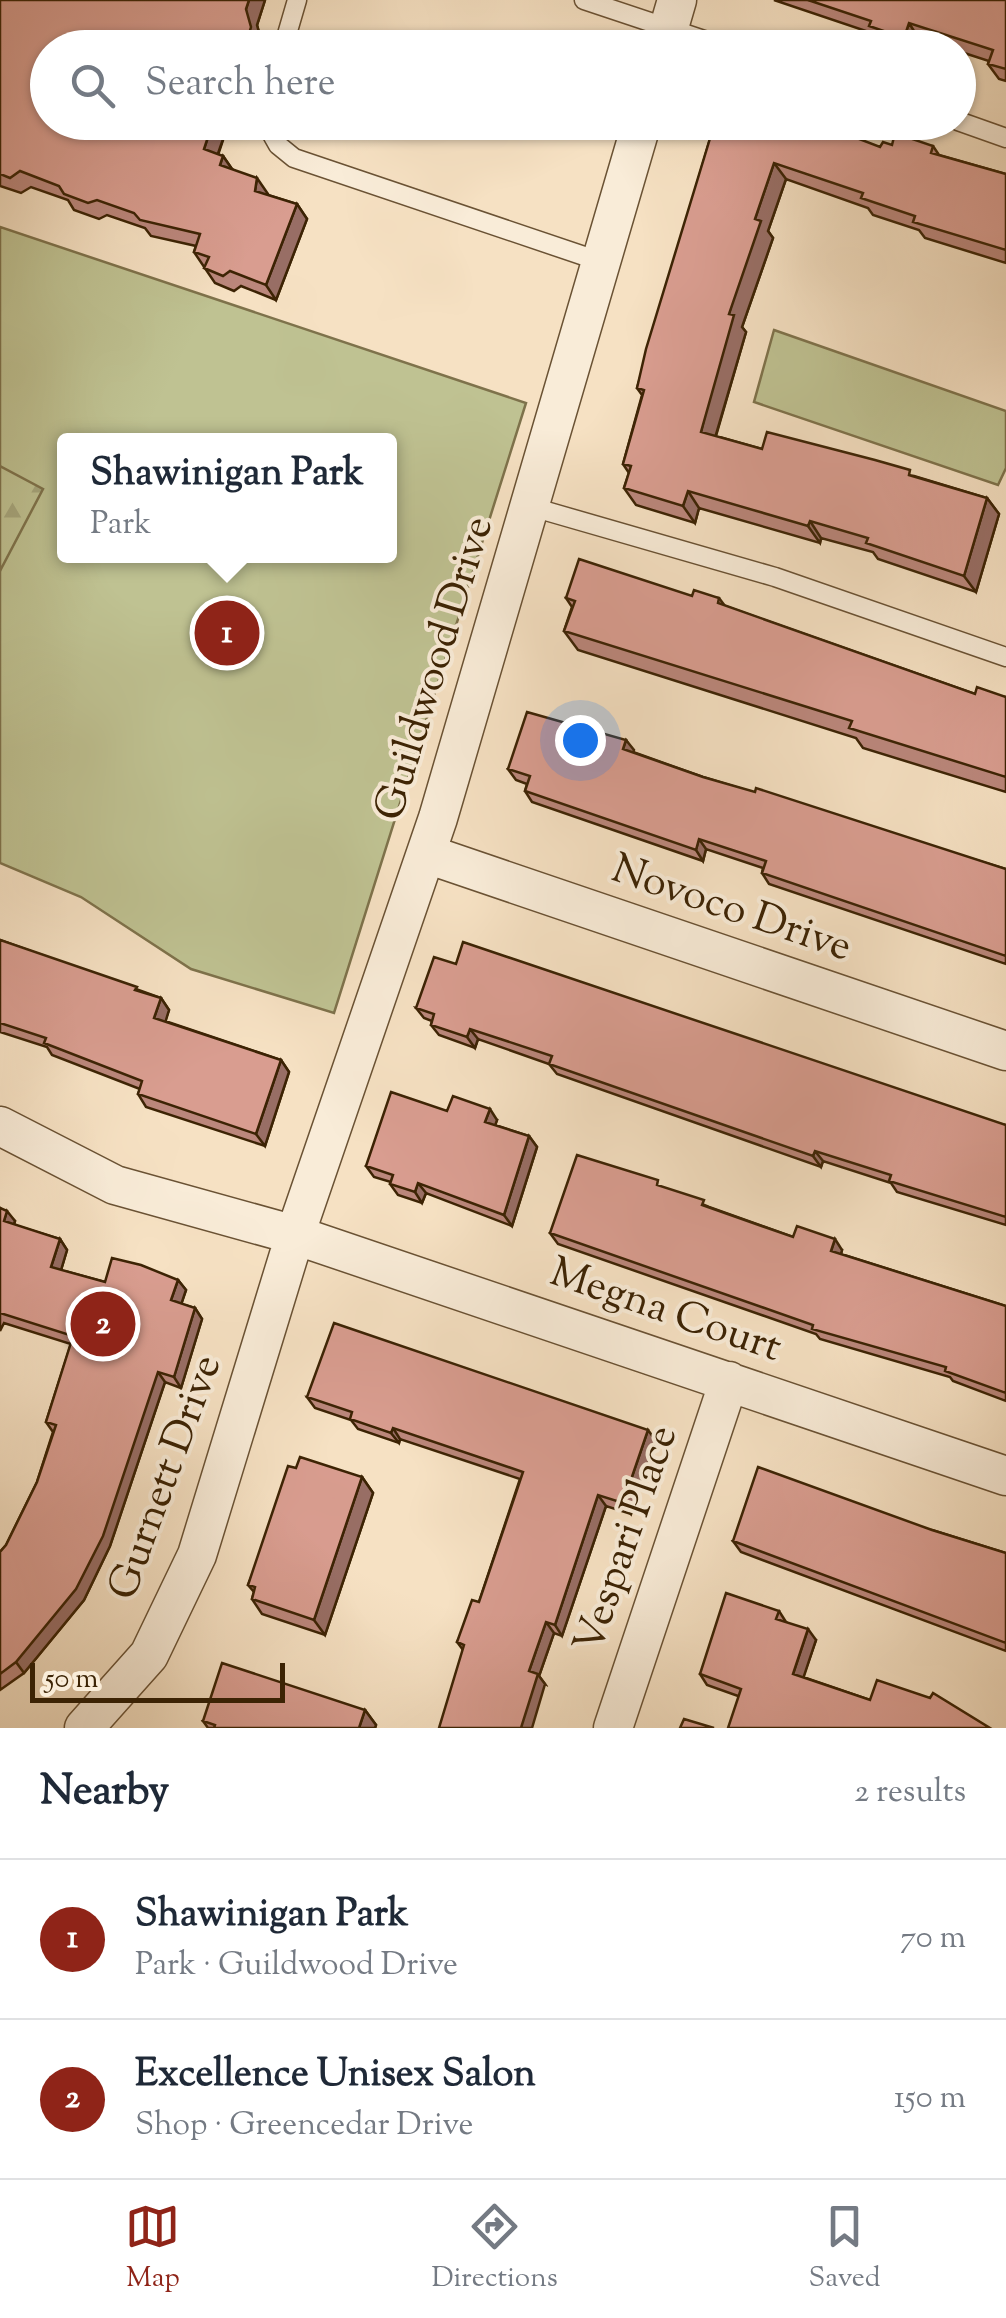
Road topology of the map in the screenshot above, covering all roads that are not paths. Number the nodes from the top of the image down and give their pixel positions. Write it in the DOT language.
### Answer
graph roads {
  1 [pos="297,0"];
  2 [pos="584,0"];
  3 [pos="670,25"];
  4 [pos="288,30"];
  5 [pos="976,127"];
  6 [pos="1006,138"];
  7 [pos="275,140"];
  8 [pos="637,140"];
  9 [pos="602,262"];
  10 [pos="532,508"];
  11 [pos="1006,657"];
  12 [pos="426,854"];
  13 [pos="1006,1051"];
  14 [pos="0,1126"];
  15 [pos="295,1236"];
  16 [pos="729,1381"];
  17 [pos="1006,1476"];
  18 [pos="84,1728"];
  19 [pos="612,1728"];
  1 -- 4 [label="lane"];
  2 -- 3 [label="lane"];
  5 -- 6 [label="lane"];
  7 -- 9 [label="lane"];
  8 -- 9 [label="street, Guildwood Drive"];
  9 -- 10 [label="street, Guildwood Drive"];
  10 -- 11 [label="lane"];
  10 -- 12 [label="street, Guildwood Drive"];
  12 -- 13 [label="street, Novoco Drive"];
  12 -- 15 [label="street, Guildwood Drive"];
  14 -- 15 [label="street, Megna Court"];
  15 -- 16 [label="street, Megna Court"];
  15 -- 18 [label="street, Gurnett Drive"];
  16 -- 17 [label="street, Megna Court"];
  16 -- 19 [label="street, Vespari Place"];
}
